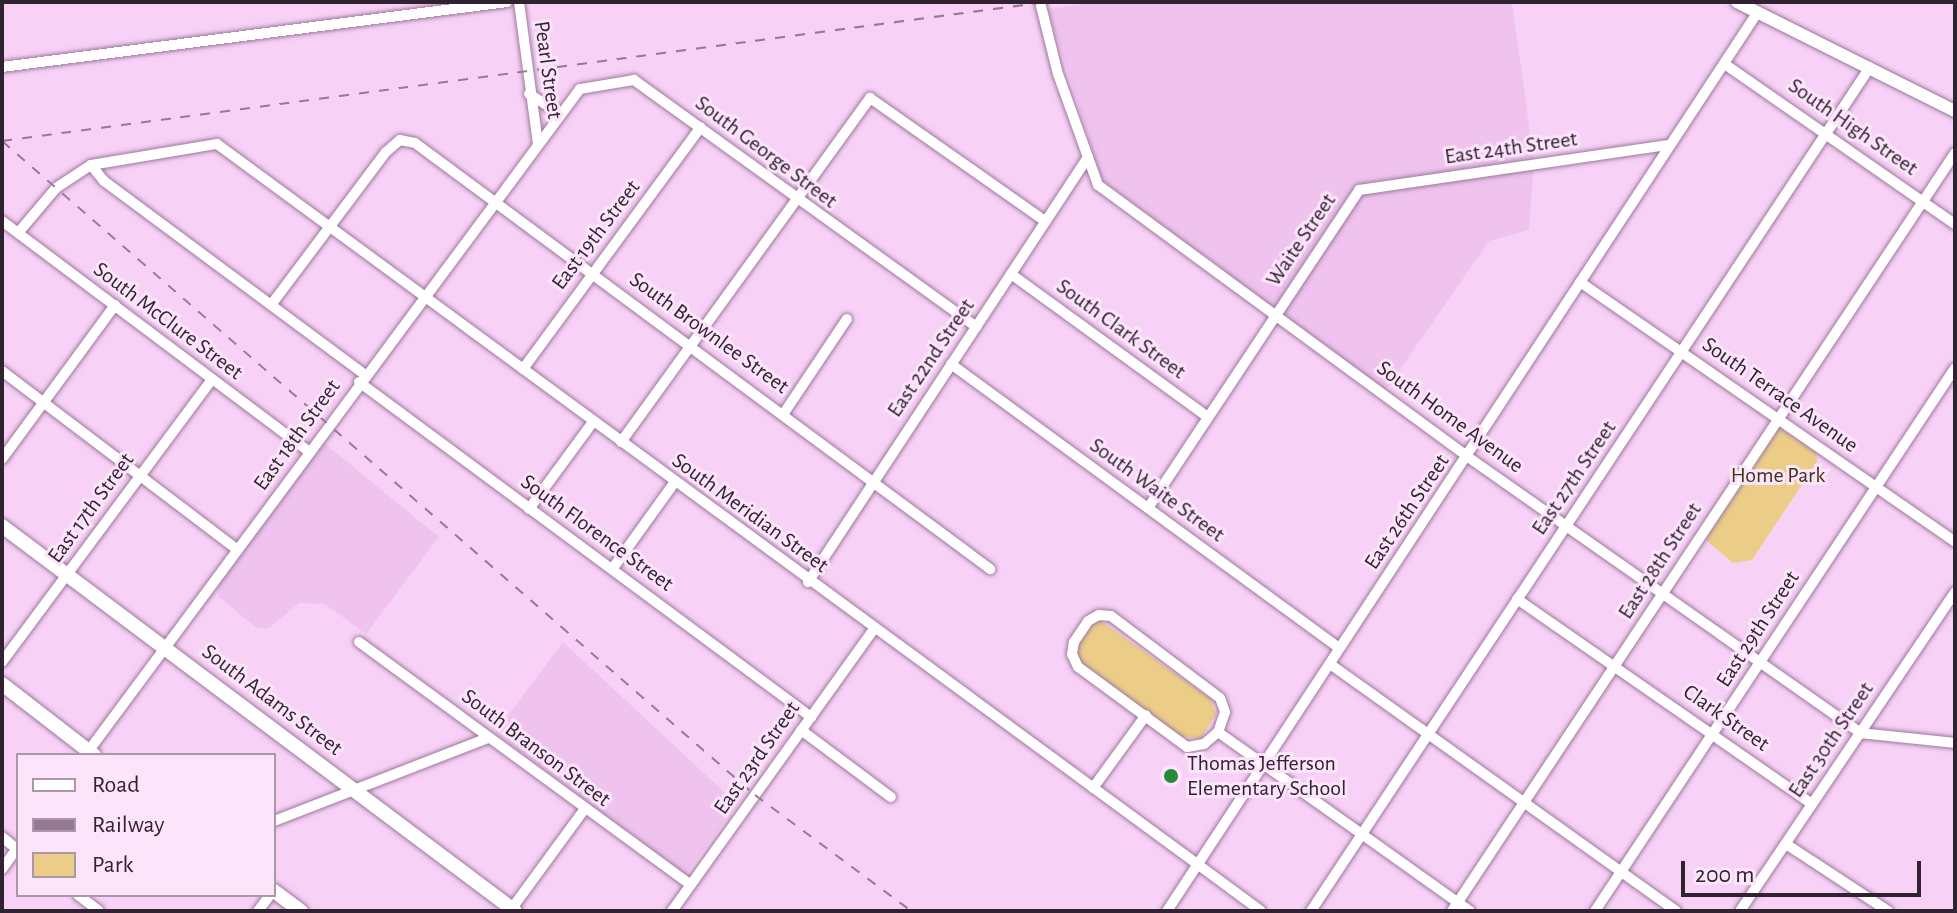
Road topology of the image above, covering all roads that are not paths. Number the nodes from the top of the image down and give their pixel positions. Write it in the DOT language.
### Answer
graph roads {
  1 [pos="507,2"];
  2 [pos="519,2"];
  3 [pos="1040,2"];
  4 [pos="1737,2"];
  5 [pos="1757,13"];
  6 [pos="1726,65"];
  7 [pos="2,67"];
  8 [pos="1870,67"];
  9 [pos="529,94"];
  10 [pos="1955,111"];
  11 [pos="561,114"];
  12 [pos="701,127"];
  13 [pos="1827,131"];
  14 [pos="538,144"];
  15 [pos="1669,145"];
  16 [pos="1955,153"];
  17 [pos="1088,157"];
  18 [pos="91,165"];
  19 [pos="1359,190"];
  20 [pos="796,200"];
  21 [pos="1922,200"];
  22 [pos="496,201"];
  23 [pos="2,221"];
  24 [pos="1045,221"];
  25 [pos="1955,224"];
  26 [pos="330,227"];
  27 [pos="18,233"];
  28 [pos="593,272"];
  29 [pos="1011,274"];
  30 [pos="1580,282"];
  31 [pos="424,298"];
  32 [pos="115,305"];
  33 [pos="271,305"];
  34 [pos="1276,312"];
  35 [pos="847,319"];
  36 [pos="976,327"];
  37 [pos="692,347"];
  38 [pos="1682,352"];
  39 [pos="951,364"];
  40 [pos="1955,368"];
  41 [pos="523,369"];
  42 [pos="2,371"];
  43 [pos="212,379"];
  44 [pos="362,379"];
  45 [pos="44,402"];
  46 [pos="784,413"];
  47 [pos="1208,417"];
  48 [pos="1776,420"];
  49 [pos="593,422"];
  50 [pos="621,442"];
  51 [pos="310,452"];
  52 [pos="1468,457"];
  53 [pos="2,459"];
  54 [pos="140,476"];
  55 [pos="874,481"];
  56 [pos="674,483"];
  57 [pos="1876,486"];
  58 [pos="1148,508"];
  59 [pos="529,509"];
  60 [pos="1568,525"];
  61 [pos="2,526"];
  62 [pos="1955,542"];
  63 [pos="238,550"];
  64 [pos="613,568"];
  65 [pos="990,569"];
  66 [pos="66,576"];
  67 [pos="808,582"];
  68 [pos="1955,592"];
  69 [pos="1663,594"];
  70 [pos="1517,599"];
  71 [pos="874,629"];
  72 [pos="359,642"];
  73 [pos="165,648"];
  74 [pos="1339,648"];
  75 [pos="2,662"];
  76 [pos="1760,662"];
  77 [pos="1330,664"];
  78 [pos="1616,666"];
  79 [pos="2,684"];
  80 [pos="1146,715"];
  81 [pos="811,717"];
  82 [pos="801,730"];
  83 [pos="1218,732"];
  84 [pos="1860,733"];
  85 [pos="1714,734"];
  86 [pos="1428,736"];
  87 [pos="488,738"];
  88 [pos="1955,743"];
  89 [pos="88,753"];
  90 [pos="90,753"];
  91 [pos="1263,763"];
  92 [pos="1093,788"];
  93 [pos="356,789"];
  94 [pos="891,797"];
  95 [pos="1526,802"];
  96 [pos="1812,804"];
  97 [pos="584,810"];
  98 [pos="276,820"];
  99 [pos="1363,832"];
  100 [pos="1786,844"];
  101 [pos="16,851"];
  102 [pos="1198,866"];
  103 [pos="2,869"];
  104 [pos="1621,872"];
  105 [pos="691,885"];
  106 [pos="276,895"];
  107 [pos="81,897"];
  108 [pos="1455,907"];
  109 [pos="512,910"];
  110 [pos="99,911"];
  111 [pos="301,911"];
  112 [pos="672,911"];
  113 [pos="1167,911"];
  114 [pos="1261,911"];
  115 [pos="1311,911"];
  116 [pos="1470,911"];
  117 [pos="1595,911"];
  118 [pos="1676,911"];
  119 [pos="1740,911"];
  120 [pos="1888,911"];
  1 -- 7 [label="street"];
  2 -- 9 [label="street, Pearl Street"];
  3 -- 17 [label="street, South Home Avenue"];
  4 -- 5 [label="street"];
  5 -- 6 [label="street, East 26th Street"];
  5 -- 8 [label="street"];
  6 -- 13 [label="street, South High Street"];
  6 -- 15 [label="street, East 26th Street"];
  8 -- 10 [label="street"];
  8 -- 13 [label="street, East 27th Street"];
  9 -- 11 [label="street"];
  9 -- 14 [label="street, Pearl Street"];
  11 -- 12 [label="street, South George Street"];
  11 -- 14 [label="street, South George Street"];
  12 -- 20 [label="street, South George Street"];
  12 -- 28 [label="street, East 19th Street"];
  13 -- 21 [label="street, South High Street"];
  13 -- 38 [label="street, East 27th Street"];
  14 -- 22 [label="street, East 18th Street"];
  15 -- 19 [label="street, East 24th Street"];
  15 -- 30 [label="street, East 26th Street"];
  16 -- 21 [label="street, East 28th Street"];
  17 -- 24 [label="street, East 22nd Street"];
  17 -- 34 [label="street, South Home Avenue"];
  18 -- 26 [label="street, South Meridian Street"];
  18 -- 27 [label="street"];
  18 -- 33 [label="street, South Florence Street"];
  19 -- 34 [label="street, Waite Street"];
  20 -- 24 [label="street"];
  20 -- 36 [label="street, South George Street"];
  20 -- 37 [label="street"];
  21 -- 25 [label="street, South High Street"];
  21 -- 48 [label="street, East 28th Street"];
  22 -- 26 [label="street, South Brownlee Street"];
  22 -- 28 [label="street, South Brownlee Street"];
  22 -- 31 [label="street, East 18th Street"];
  23 -- 27 [label="street, South McClure Street"];
  24 -- 29 [label="street, East 22nd Street"];
  26 -- 31 [label="street, South Meridian Street"];
  26 -- 33 [label="street"];
  27 -- 32 [label="street, South McClure Street"];
  28 -- 37 [label="street, South Brownlee Street"];
  28 -- 41 [label="street, East 19th Street"];
  29 -- 36 [label="street, East 22nd Street"];
  29 -- 47 [label="street, South Clark Street"];
  30 -- 38 [label="street, South Terrace Avenue"];
  30 -- 52 [label="street, East 26th Street"];
  31 -- 41 [label="street, South Meridian Street"];
  31 -- 44 [label="street, East 18th Street"];
  32 -- 43 [label="street, South McClure Street"];
  32 -- 45 [label="street"];
  33 -- 44 [label="street, South Florence Street"];
  34 -- 47 [label="street"];
  34 -- 52 [label="street, South Home Avenue"];
  35 -- 46 [label="street"];
  36 -- 39 [label="street, East 22nd Street"];
  37 -- 46 [label="street, South Brownlee Street"];
  37 -- 50 [label="street"];
  38 -- 48 [label="street, South Terrace Avenue"];
  38 -- 60 [label="street, East 27th Street"];
  39 -- 55 [label="street, East 22nd Street"];
  39 -- 58 [label="street, South Waite Street"];
  40 -- 57 [label="street, East 29th Street"];
  41 -- 49 [label="street, South Meridian Street"];
  42 -- 45 [label="street"];
  43 -- 51 [label="street, South McClure Street"];
  43 -- 54 [label="street, East 17th Street"];
  44 -- 51 [label="street, East 18th Street"];
  44 -- 59 [label="street, South Florence Street"];
  45 -- 53 [label="street"];
  45 -- 54 [label="street"];
  46 -- 55 [label="street, South Brownlee Street"];
  47 -- 58 [label="street"];
  48 -- 57 [label="street, South Terrace Avenue"];
  48 -- 69 [label="street, East 28th Street"];
  49 -- 50 [label="street, South Meridian Street"];
  49 -- 59 [label="street"];
  50 -- 56 [label="street, South Meridian Street"];
  51 -- 63 [label="street, East 18th Street"];
  52 -- 60 [label="street, South Home Avenue"];
  52 -- 74 [label="street, East 26th Street"];
  54 -- 63 [label="street"];
  54 -- 66 [label="street, East 17th Street"];
  55 -- 65 [label="street, South Brownlee Street"];
  55 -- 67 [label="street, East 22nd Street"];
  56 -- 64 [label="street"];
  56 -- 67 [label="street, South Meridian Street"];
  57 -- 62 [label="street, South Terrace Avenue"];
  57 -- 76 [label="street, East 29th Street"];
  58 -- 74 [label="street, South Waite Street"];
  59 -- 64 [label="street, South Florence Street"];
  60 -- 69 [label="street, South Home Avenue"];
  60 -- 70 [label="street, East 27th Street"];
  61 -- 66 [label="main road, South Adams Street"];
  63 -- 73 [label="street, East 18th Street"];
  64 -- 81 [label="street, South Florence Street"];
  66 -- 73 [label="main road, South Adams Street"];
  66 -- 75 [label="street, East 17th Street"];
  67 -- 71 [label="street, South Meridian Street"];
  68 -- 84 [label="street, East 30th Street"];
  69 -- 76 [label="street, South Home Avenue"];
  69 -- 78 [label="street, East 28th Street"];
  70 -- 78 [label="street"];
  70 -- 86 [label="street, East 27th Street"];
  71 -- 81 [label="street, East 23rd Street"];
  71 -- 92 [label="street, South Meridian Street"];
  72 -- 87 [label="street, South Branson Street"];
  73 -- 90 [label="street, East 18th Street"];
  73 -- 93 [label="main road, South Adams Street"];
  74 -- 77 [label="street, East 26th Street"];
  76 -- 84 [label="street, South Home Avenue"];
  76 -- 85 [label="street, East 29th Street"];
  77 -- 86 [label="street"];
  77 -- 91 [label="street, East 26th Street"];
  78 -- 85 [label="street, Clark Street"];
  78 -- 95 [label="street, East 28th Street"];
  79 -- 89 [label="main road"];
  80 -- 83 [label="street"];
  80 -- 83 [label="street"];
  80 -- 92 [label="street"];
  81 -- 82 [label="street, East 23rd Street"];
  82 -- 94 [label="street"];
  82 -- 105 [label="street, East 23rd Street"];
  83 -- 91 [label="street"];
  84 -- 88 [label="street, South Home Avenue"];
  84 -- 96 [label="street, East 30th Street"];
  85 -- 96 [label="street, Clark Street"];
  85 -- 104 [label="street, East 29th Street"];
  86 -- 95 [label="street"];
  86 -- 99 [label="street, East 27th Street"];
  87 -- 93 [label="street"];
  87 -- 97 [label="street, South Branson Street"];
  91 -- 99 [label="street"];
  91 -- 102 [label="street, East 26th Street"];
  92 -- 102 [label="street, South Meridian Street"];
  93 -- 98 [label="street"];
  93 -- 109 [label="main road, South Adams Street"];
  95 -- 104 [label="street"];
  95 -- 108 [label="street, East 28th Street"];
  96 -- 100 [label="street, East 30th Street"];
  97 -- 105 [label="street, South Branson Street"];
  97 -- 109 [label="street"];
  99 -- 108 [label="street"];
  99 -- 115 [label="street, East 27th Street"];
  100 -- 119 [label="street, East 30th Street"];
  100 -- 120 [label="street"];
  101 -- 103 [label="street"];
  102 -- 113 [label="street, East 26th Street"];
  102 -- 114 [label="street, South Meridian Street"];
  104 -- 117 [label="street, East 29th Street"];
  104 -- 118 [label="street"];
  105 -- 112 [label="street, East 23rd Street"];
  106 -- 111 [label="main road"];
  107 -- 110 [label="street"];
  108 -- 116 [label="street"];
}
